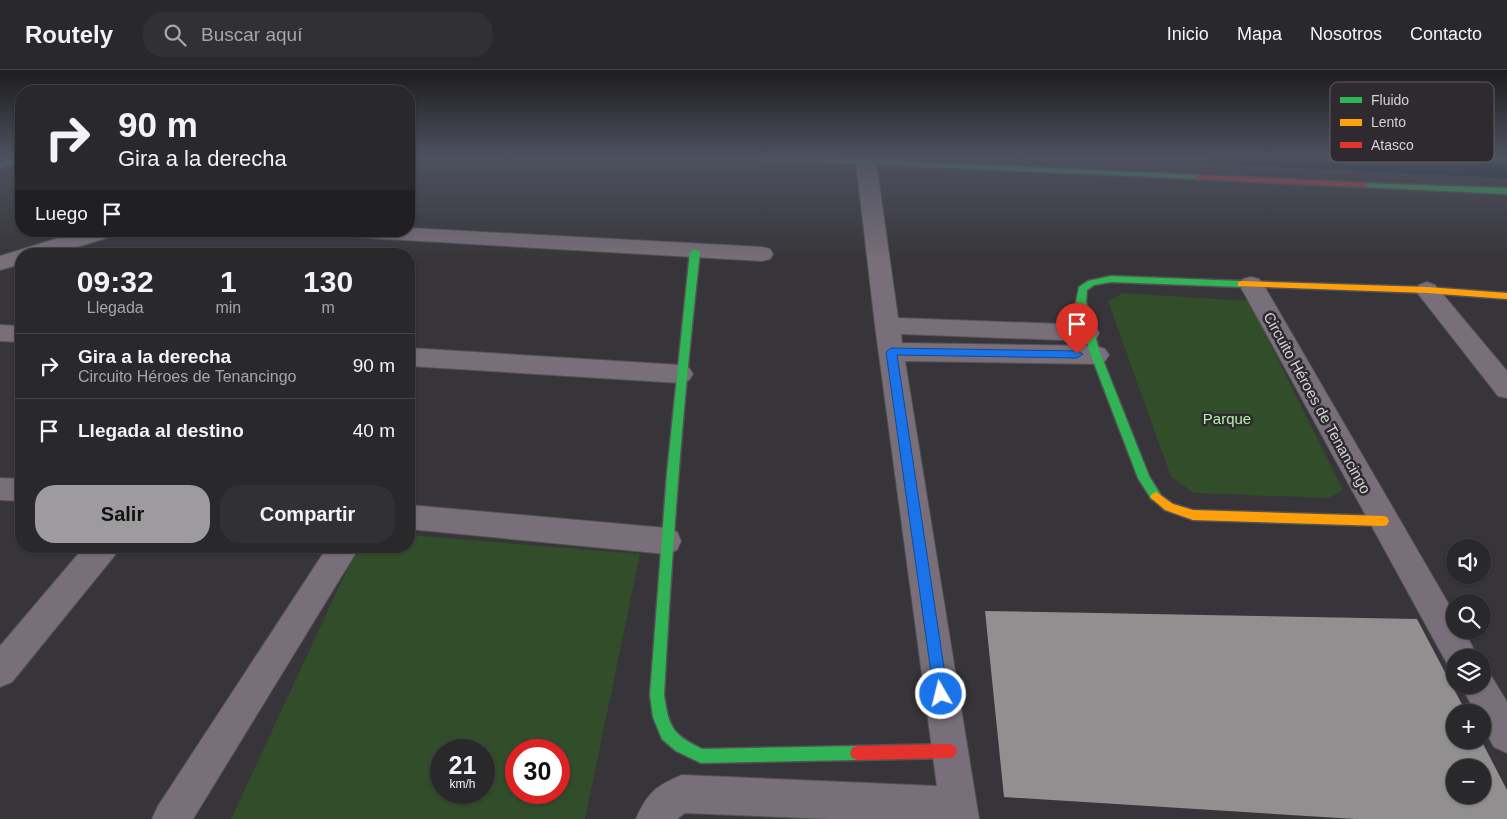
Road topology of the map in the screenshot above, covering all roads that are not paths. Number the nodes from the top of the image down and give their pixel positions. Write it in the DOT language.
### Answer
graph roads {
  1 [pos="870,192"];
  2 [pos="415,235"];
  3 [pos="85,237"];
  4 [pos="50,248"];
  5 [pos="695,252"];
  6 [pos="762,254"];
  7 [pos="15,258"];
  8 [pos="0,263"];
  9 [pos="1251,284"];
  10 [pos="1427,290"];
  11 [pos="1507,296"];
  12 [pos="0,333"];
  13 [pos="15,334"];
  14 [pos="889,338"];
  15 [pos="1092,344"];
  16 [pos="415,357"];
  17 [pos="680,374"];
  18 [pos="1507,389"];
  19 [pos="0,488"];
  20 [pos="15,489"];
  21 [pos="415,518"];
  22 [pos="1383,521"];
  23 [pos="666,541"];
  24 [pos="98,553"];
  25 [pos="341,553"];
  26 [pos="1457,649"];
  27 [pos="0,671"];
  28 [pos="1483,694"];
  29 [pos="1507,735"];
  30 [pos="950,750"];
  31 [pos="959,812"];
  32 [pos="171,819"];
  33 [pos="655,819"];
  1 -- 14 [label="street"];
  2 -- 5 [label="street"];
  3 -- 4 [label="street"];
  5 -- 6 [label="street"];
  5 -- 17 [label="street"];
  7 -- 8 [label="street"];
  9 -- 10 [label="street"];
  9 -- 15 [label="street"];
  9 -- 22 [label="street, Circuito Héroes de Tenancingo"];
  10 -- 11 [label="street"];
  10 -- 18 [label="street"];
  12 -- 13 [label="street"];
  14 -- 15 [label="street"];
  14 -- 30 [label="street"];
  15 -- 22 [label="street"];
  16 -- 17 [label="street"];
  17 -- 23 [label="street"];
  19 -- 20 [label="street"];
  21 -- 23 [label="street"];
  22 -- 26 [label="street, Circuito Héroes de Tenancingo"];
  23 -- 30 [label="street"];
  24 -- 27 [label="street"];
  25 -- 32 [label="street"];
  28 -- 29 [label="street"];
  30 -- 31 [label="street"];
  31 -- 33 [label="street"];
}
